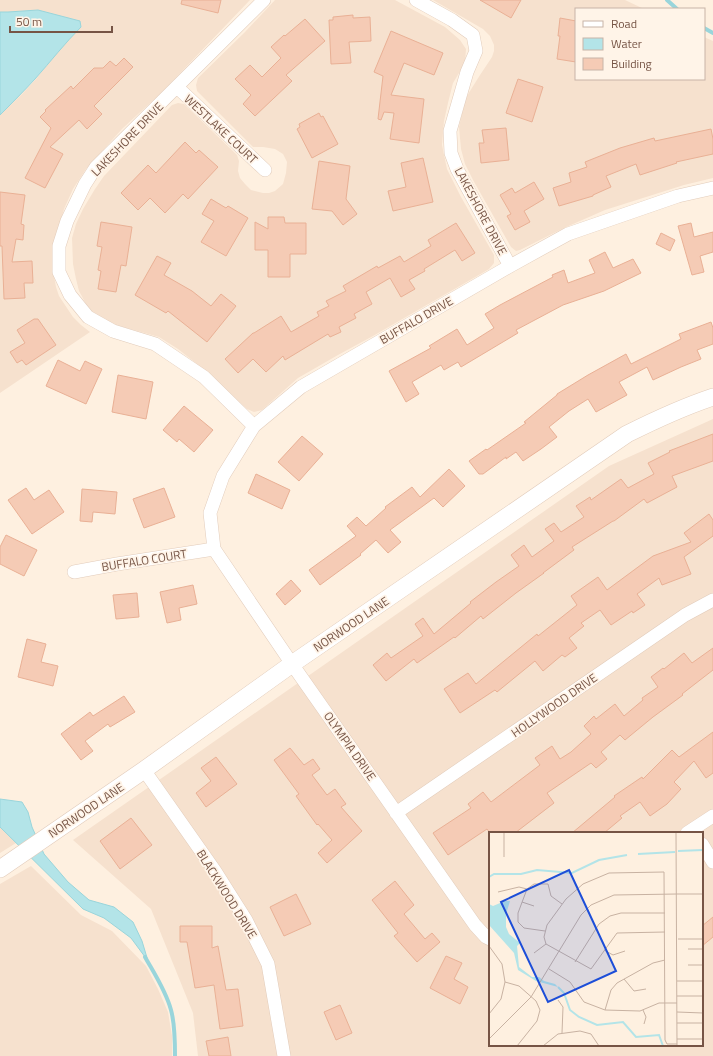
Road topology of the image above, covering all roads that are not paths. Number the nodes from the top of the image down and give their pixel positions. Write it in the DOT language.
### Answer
graph roads {
  1 [pos="264,0"];
  2 [pos="416,0"];
  3 [pos="177,87"];
  4 [pos="265,170"];
  5 [pos="713,188"];
  6 [pos="510,266"];
  7 [pos="713,397"];
  8 [pos="254,426"];
  9 [pos="214,549"];
  10 [pos="74,572"];
  11 [pos="713,600"];
  12 [pos="292,664"];
  13 [pos="144,770"];
  14 [pos="396,813"];
  15 [pos="713,816"];
  16 [pos="692,832"];
  17 [pos="703,846"];
  18 [pos="713,862"];
  19 [pos="5,866"];
  20 [pos="489,938"];
  21 [pos="284,1056"];
  1 -- 3 [label="street, LAKESHORE DRIVE"];
  2 -- 6 [label="street, LAKESHORE DRIVE"];
  3 -- 4 [label="street, WESTLAKE COURT"];
  3 -- 8 [label="street, LAKESHORE DRIVE"];
  5 -- 6 [label="street, BUFFALO DRIVE"];
  6 -- 8 [label="street, BUFFALO DRIVE"];
  7 -- 12 [label="street, NORWOOD LANE"];
  8 -- 9 [label="street, BUFFALO DRIVE"];
  9 -- 10 [label="street, BUFFALO COURT"];
  9 -- 12 [label="street, OLYMPIA DRIVE"];
  11 -- 14 [label="street, HOLLYWOOD DRIVE"];
  12 -- 13 [label="street, NORWOOD LANE"];
  12 -- 14 [label="street, OLYMPIA DRIVE"];
  13 -- 19 [label="street, NORWOOD LANE"];
  13 -- 21 [label="street, BLACKWOOD DRIVE"];
  14 -- 20 [label="street, OLYMPIA DRIVE"];
  15 -- 16 [label="street"];
  17 -- 18 [label="street"];
}
